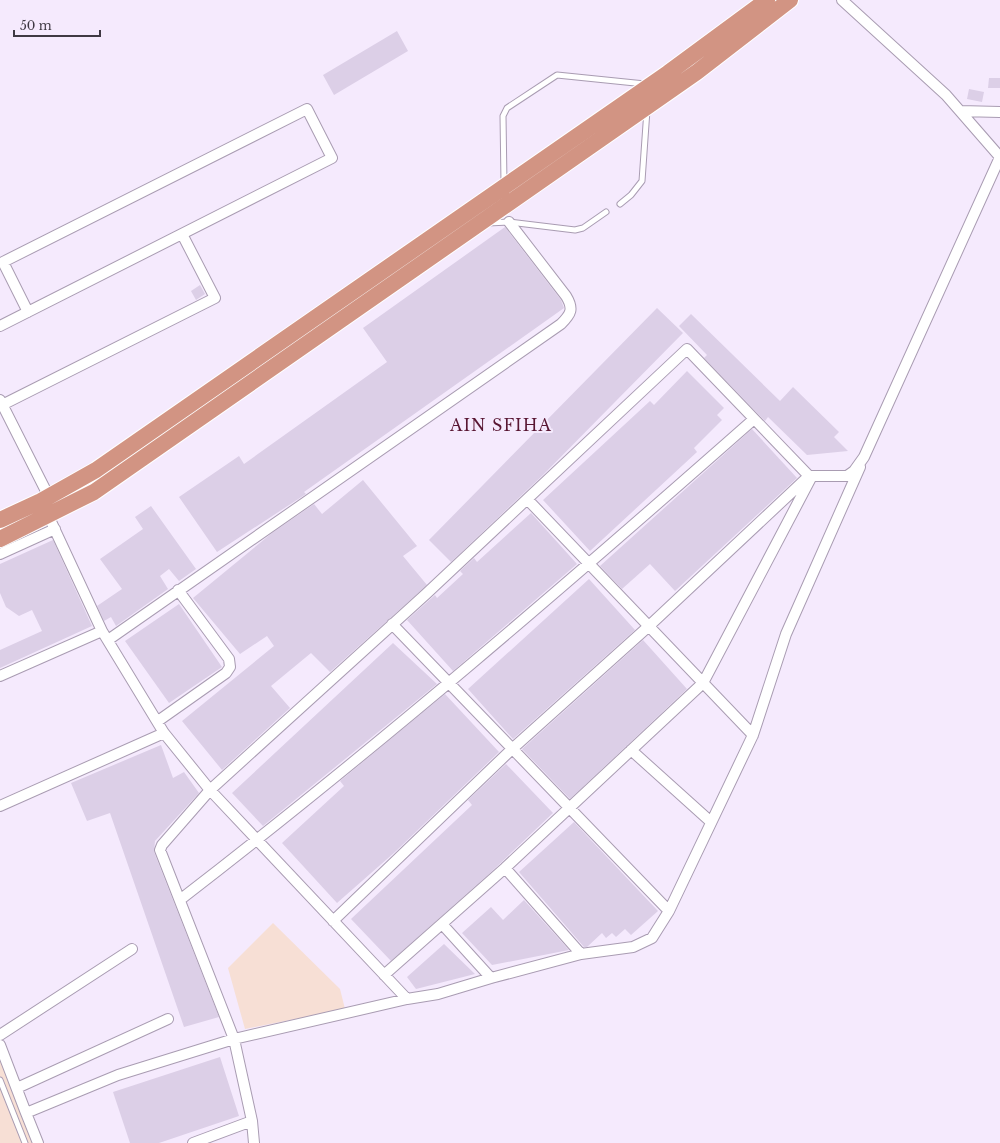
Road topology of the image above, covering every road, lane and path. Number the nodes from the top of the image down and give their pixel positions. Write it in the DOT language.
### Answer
graph roads {
  1 [pos="766,0"];
  2 [pos="790,0"];
  3 [pos="842,0"];
  4 [pos="652,85"];
  5 [pos="647,108"];
  6 [pos="960,111"];
  7 [pos="1000,112"];
  8 [pos="1000,157"];
  9 [pos="504,187"];
  10 [pos="620,204"];
  11 [pos="606,212"];
  12 [pos="509,222"];
  13 [pos="481,224"];
  14 [pos="182,234"];
  15 [pos="28,312"];
  16 [pos="0,326"];
  17 [pos="1,403"];
  18 [pos="754,419"];
  19 [pos="864,457"];
  20 [pos="810,476"];
  21 [pos="49,497"];
  22 [pos="528,500"];
  23 [pos="48,515"];
  24 [pos="0,520"];
  25 [pos="55,529"];
  26 [pos="0,539"];
  27 [pos="0,554"];
  28 [pos="589,564"];
  29 [pos="178,590"];
  30 [pos="392,624"];
  31 [pos="649,626"];
  32 [pos="102,631"];
  33 [pos="108,640"];
  34 [pos="0,676"];
  35 [pos="450,683"];
  36 [pos="703,683"];
  37 [pos="158,721"];
  38 [pos="164,733"];
  39 [pos="753,735"];
  40 [pos="512,749"];
  41 [pos="631,750"];
  42 [pos="210,790"];
  43 [pos="0,806"];
  44 [pos="570,808"];
  45 [pos="711,822"];
  46 [pos="257,841"];
  47 [pos="505,868"];
  48 [pos="181,900"];
  49 [pos="669,911"];
  50 [pos="333,921"];
  51 [pos="442,924"];
  52 [pos="132,949"];
  53 [pos="581,954"];
  54 [pos="384,975"];
  55 [pos="491,978"];
  56 [pos="407,999"];
  57 [pos="168,1019"];
  58 [pos="0,1035"];
  59 [pos="234,1039"];
  60 [pos="0,1045"];
  61 [pos="0,1080"];
  62 [pos="16,1088"];
  63 [pos="26,1113"];
  64 [pos="252,1121"];
  65 [pos="25,1143"];
  66 [pos="38,1143"];
  67 [pos="193,1143"];
  68 [pos="254,1143"];
  1 -- 4 [label="highway"];
  2 -- 5 [label="highway"];
  3 -- 6 [label="street"];
  4 -- 9 [label="highway"];
  4 -- 9 [label="lane"];
  5 -- 10 [label="lane"];
  5 -- 13 [label="highway"];
  6 -- 7 [label="street"];
  6 -- 8 [label="street"];
  8 -- 19 [label="street"];
  9 -- 21 [label="highway"];
  11 -- 12 [label="lane"];
  12 -- 13 [label="lane"];
  12 -- 29 [label="street"];
  13 -- 23 [label="highway"];
  14 -- 15 [label="street"];
  14 -- 15 [label="street"];
  14 -- 17 [label="street"];
  15 -- 16 [label="street"];
  17 -- 21 [label="street"];
  18 -- 20 [label="street"];
  18 -- 22 [label="street"];
  18 -- 28 [label="street"];
  19 -- 20 [label="street"];
  19 -- 39 [label="street"];
  20 -- 31 [label="street"];
  20 -- 36 [label="street"];
  21 -- 24 [label="highway"];
  22 -- 28 [label="street"];
  22 -- 30 [label="street"];
  23 -- 25 [label="street"];
  23 -- 26 [label="highway"];
  25 -- 27 [label="street"];
  25 -- 32 [label="street"];
  28 -- 31 [label="street"];
  28 -- 35 [label="street"];
  29 -- 33 [label="street"];
  29 -- 37 [label="street"];
  30 -- 35 [label="street"];
  30 -- 42 [label="street"];
  31 -- 36 [label="street"];
  31 -- 40 [label="street"];
  32 -- 33 [label="street"];
  32 -- 34 [label="street"];
  33 -- 37 [label="street"];
  35 -- 40 [label="street"];
  35 -- 46 [label="street"];
  36 -- 39 [label="street"];
  36 -- 41 [label="street"];
  37 -- 38 [label="street"];
  38 -- 42 [label="street"];
  38 -- 43 [label="street"];
  39 -- 45 [label="street"];
  40 -- 44 [label="street"];
  40 -- 50 [label="street"];
  41 -- 44 [label="street"];
  41 -- 45 [label="street"];
  42 -- 46 [label="street"];
  42 -- 48 [label="street"];
  44 -- 47 [label="street"];
  44 -- 49 [label="street"];
  45 -- 49 [label="street"];
  46 -- 48 [label="street"];
  46 -- 50 [label="street"];
  47 -- 51 [label="street"];
  47 -- 53 [label="street"];
  48 -- 59 [label="street"];
  49 -- 53 [label="street"];
  50 -- 54 [label="street"];
  51 -- 54 [label="street"];
  51 -- 55 [label="street"];
  52 -- 58 [label="street"];
  53 -- 55 [label="street"];
  54 -- 56 [label="street"];
  55 -- 56 [label="street"];
  56 -- 59 [label="street"];
  57 -- 62 [label="street"];
  59 -- 63 [label="street"];
  59 -- 64 [label="street"];
  60 -- 62 [label="street"];
  61 -- 65 [label="lane"];
  62 -- 63 [label="street"];
  63 -- 66 [label="street"];
  64 -- 67 [label="street"];
  64 -- 68 [label="street"];
}
